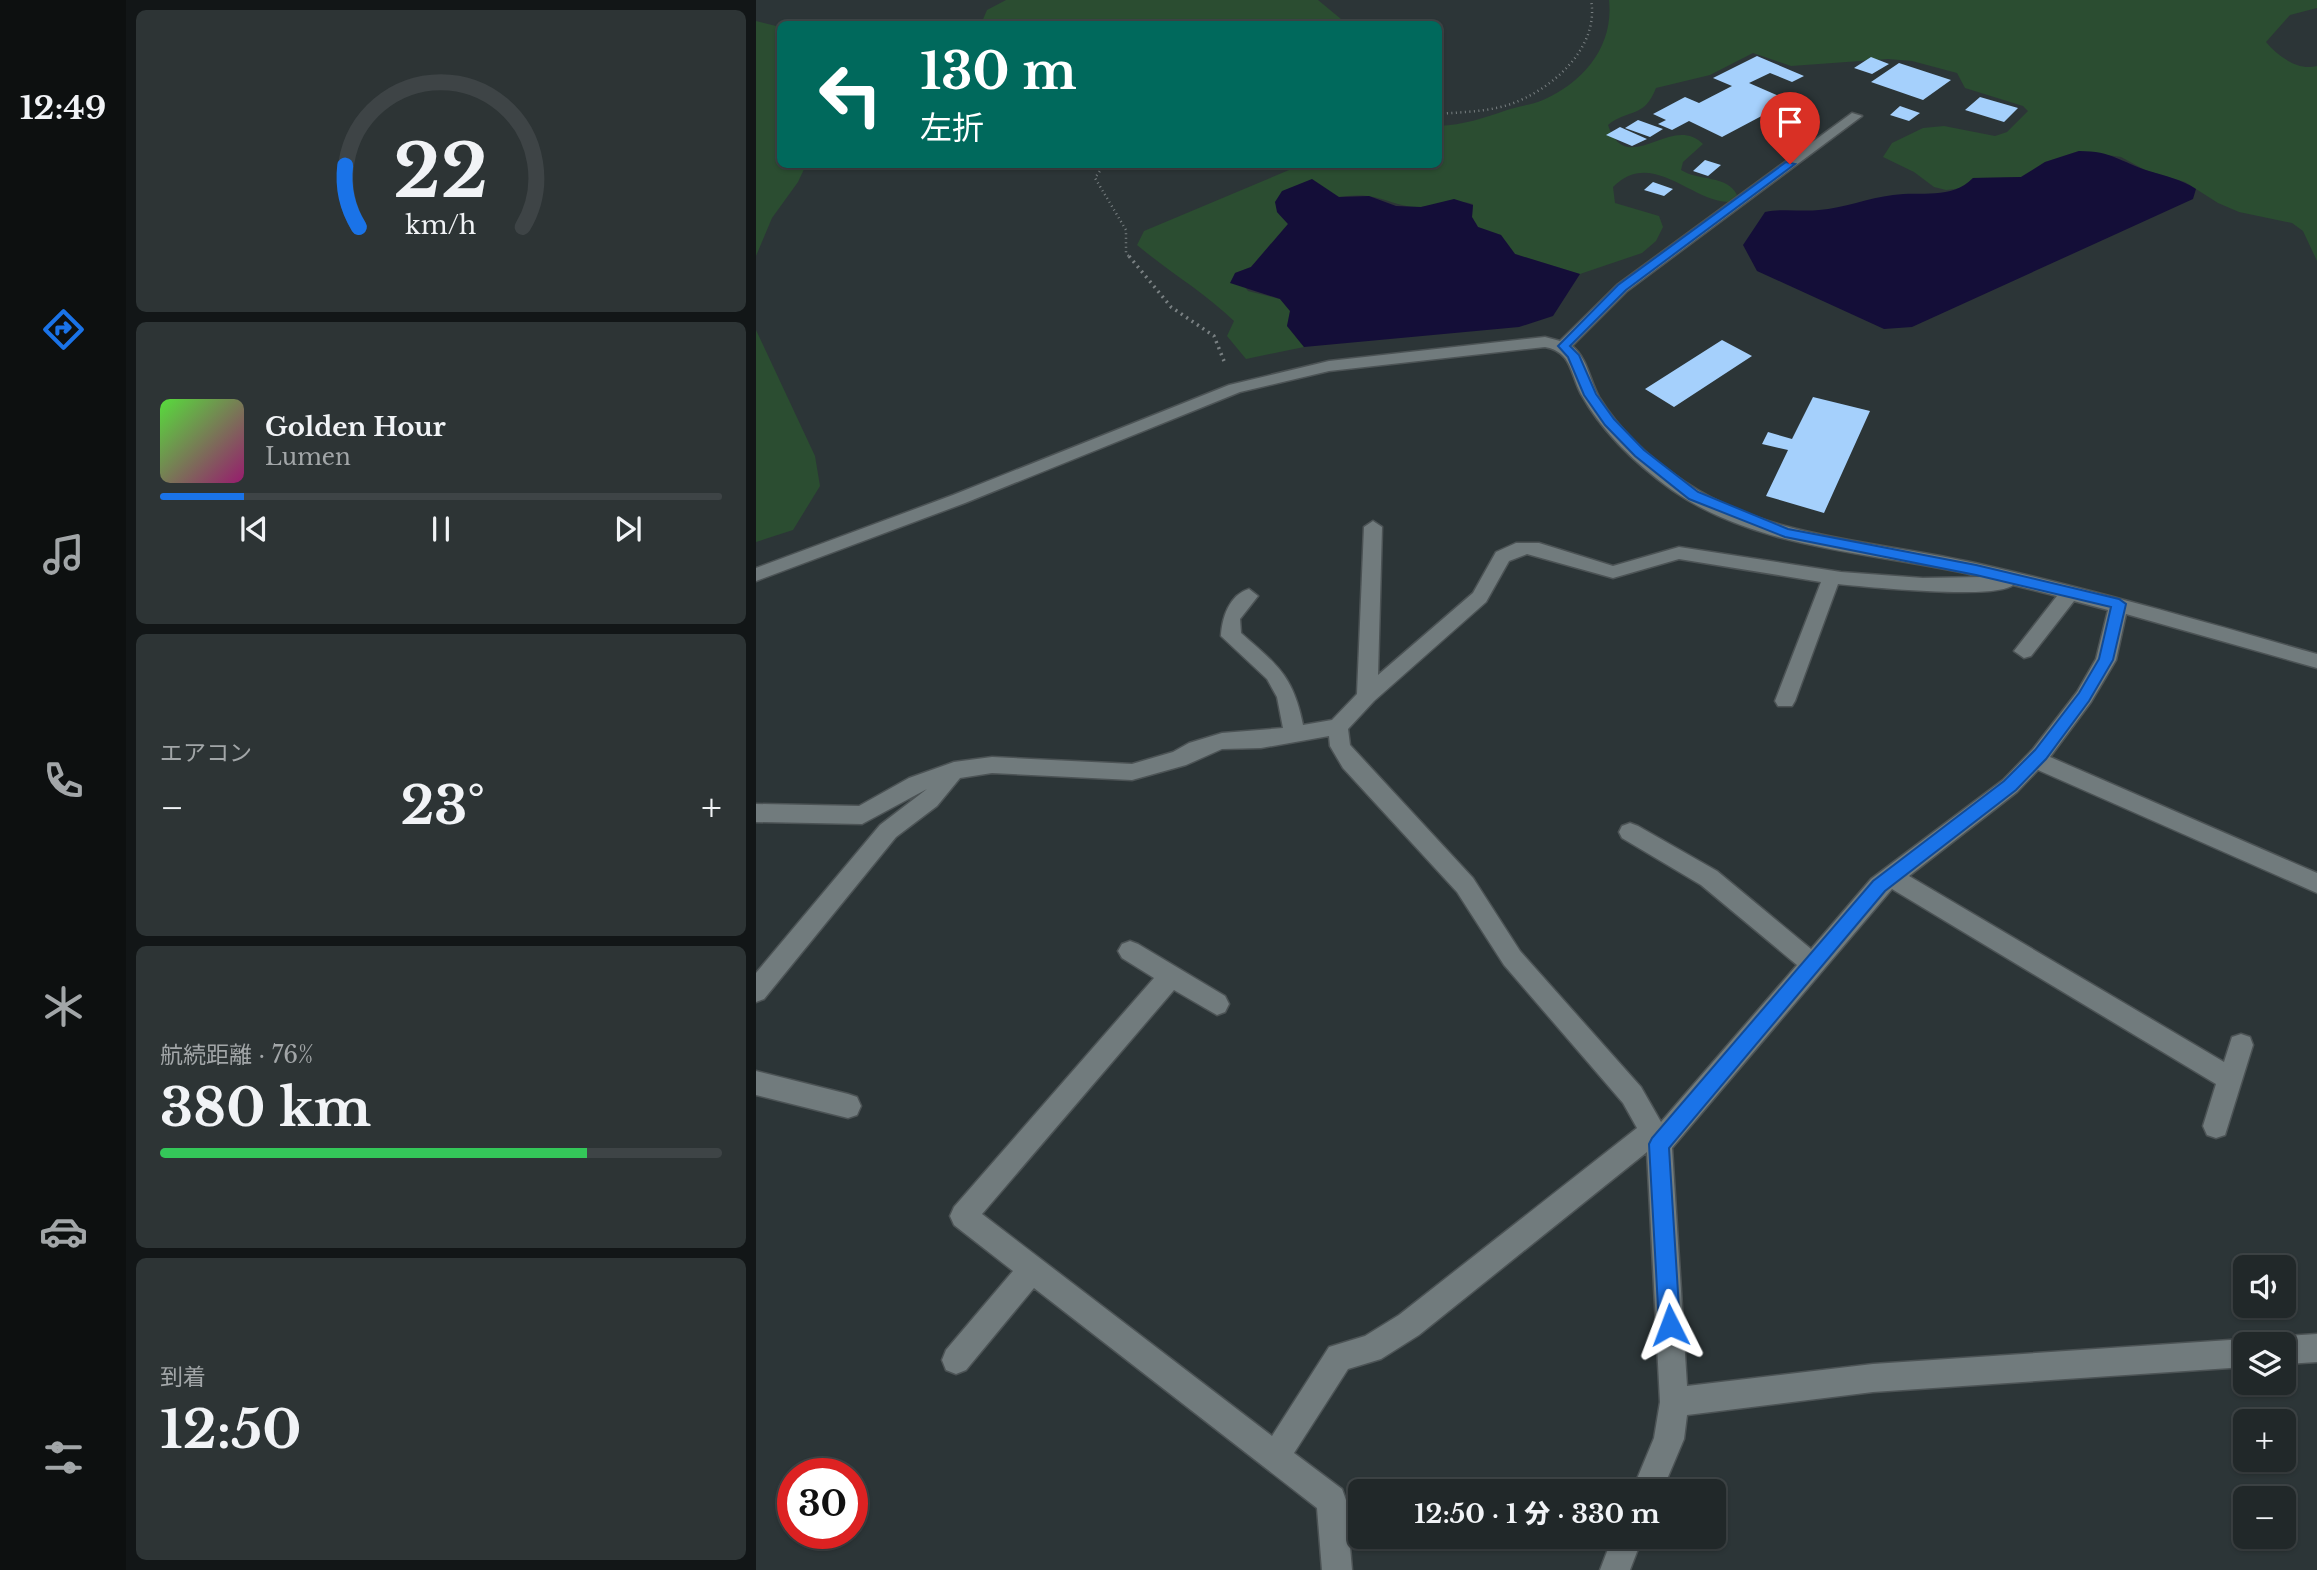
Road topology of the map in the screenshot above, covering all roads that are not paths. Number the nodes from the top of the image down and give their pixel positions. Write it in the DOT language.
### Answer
graph roads {
  1 [pos="1856,116"];
  2 [pos="1563,346"];
  3 [pos="1373,527"];
  4 [pos="756,575"];
  5 [pos="1831,579"];
  6 [pos="2020,582"];
  7 [pos="2071,592"];
  8 [pos="1249,596"];
  9 [pos="2119,604"];
  10 [pos="2024,651"];
  11 [pos="2317,661"];
  12 [pos="1367,696"];
  13 [pos="1785,701"];
  14 [pos="1338,727"];
  15 [pos="1294,733"];
  16 [pos="2035,760"];
  17 [pos="954,770"];
  18 [pos="756,813"];
  19 [pos="1630,832"];
  20 [pos="1892,877"];
  21 [pos="2317,883"];
  22 [pos="1130,951"];
  23 [pos="1813,965"];
  24 [pos="1172,975"];
  25 [pos="756,991"];
  26 [pos="1217,1004"];
  27 [pos="2241,1045"];
  28 [pos="2230,1079"];
  29 [pos="756,1083"];
  30 [pos="848,1106"];
  31 [pos="2216,1126"];
  32 [pos="1656,1138"];
  33 [pos="1032,1269"];
  34 [pos="2317,1348"];
  35 [pos="2296,1349"];
  36 [pos="2233,1354"];
  37 [pos="956,1360"];
  38 [pos="1674,1402"];
  39 [pos="1275,1457"];
  40 [pos="1652,1479"];
  41 [pos="1623,1549"];
  42 [pos="1337,1570"];
  43 [pos="1615,1570"];
  1 -- 2 [label="street"];
  2 -- 4 [label="street"];
  2 -- 6 [label="street"];
  3 -- 12 [label="street"];
  5 -- 6 [label="street"];
  5 -- 12 [label="street"];
  5 -- 13 [label="street"];
  6 -- 7 [label="street"];
  7 -- 9 [label="street"];
  7 -- 10 [label="street"];
  8 -- 15 [label="street"];
  9 -- 11 [label="street"];
  9 -- 16 [label="street"];
  12 -- 14 [label="street"];
  14 -- 15 [label="street"];
  14 -- 32 [label="street"];
  15 -- 17 [label="street"];
  16 -- 20 [label="street"];
  16 -- 21 [label="street"];
  17 -- 18 [label="street"];
  17 -- 25 [label="street"];
  19 -- 23 [label="street"];
  20 -- 23 [label="street"];
  20 -- 28 [label="street"];
  22 -- 24 [label="street"];
  23 -- 32 [label="street"];
  24 -- 26 [label="street"];
  24 -- 33 [label="street"];
  27 -- 28 [label="street"];
  28 -- 31 [label="street"];
  29 -- 30 [label="street"];
  32 -- 38 [label="street"];
  32 -- 39 [label="street"];
  33 -- 37 [label="street"];
  33 -- 39 [label="street"];
  34 -- 35 [label="street"];
  36 -- 38 [label="street"];
  38 -- 40 [label="street"];
  39 -- 42 [label="street"];
  41 -- 43 [label="street"];
}
